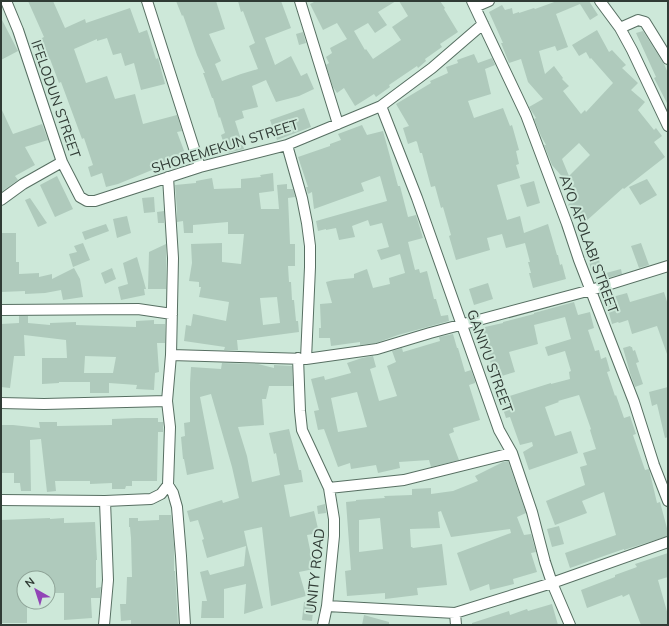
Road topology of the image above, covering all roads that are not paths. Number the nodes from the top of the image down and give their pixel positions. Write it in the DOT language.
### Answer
graph roads {
  1 [pos="6,1"];
  2 [pos="147,1"];
  3 [pos="300,1"];
  4 [pos="489,1"];
  5 [pos="600,1"];
  6 [pos="473,4"];
  7 [pos="483,24"];
  8 [pos="620,28"];
  9 [pos="668,59"];
  10 [pos="381,106"];
  11 [pos="338,124"];
  12 [pos="668,126"];
  13 [pos="287,144"];
  14 [pos="62,162"];
  15 [pos="200,167"];
  16 [pos="168,177"];
  17 [pos="1,200"];
  18 [pos="87,201"];
  19 [pos="668,266"];
  20 [pos="591,290"];
  21 [pos="1,310"];
  22 [pos="172,314"];
  23 [pos="462,325"];
  24 [pos="171,355"];
  25 [pos="302,359"];
  26 [pos="167,401"];
  27 [pos="1,403"];
  28 [pos="512,453"];
  29 [pos="168,485"];
  30 [pos="329,488"];
  31 [pos="1,500"];
  32 [pos="105,501"];
  33 [pos="668,501"];
  34 [pos="668,542"];
  35 [pos="552,583"];
  36 [pos="327,606"];
  37 [pos="454,613"];
  38 [pos="104,625"];
  39 [pos="185,625"];
  40 [pos="323,625"];
  41 [pos="456,625"];
  42 [pos="570,625"];
  1 -- 14 [label="street, IFELODUN STREET"];
  2 -- 15 [label="street"];
  3 -- 11 [label="street"];
  4 -- 6 [label="street"];
  5 -- 8 [label="street"];
  6 -- 7 [label="street, AYO AFOLABI STREET"];
  7 -- 10 [label="street, SHOREMEKUN STREET"];
  7 -- 20 [label="street, AYO AFOLABI STREET"];
  8 -- 9 [label="street"];
  8 -- 12 [label="street"];
  10 -- 11 [label="street, SHOREMEKUN STREET"];
  10 -- 23 [label="street, GANIYU STREET"];
  11 -- 13 [label="street, SHOREMEKUN STREET"];
  13 -- 15 [label="street, SHOREMEKUN STREET"];
  13 -- 25 [label="street, UNITY ROAD"];
  14 -- 17 [label="street"];
  14 -- 18 [label="street, IFELODUN STREET"];
  15 -- 16 [label="street, SHOREMEKUN STREET"];
  16 -- 18 [label="street, SHOREMEKUN STREET"];
  16 -- 22 [label="street"];
  19 -- 20 [label="street"];
  20 -- 23 [label="street"];
  20 -- 33 [label="street, AYO AFOLABI STREET"];
  21 -- 22 [label="street"];
  22 -- 24 [label="street"];
  23 -- 25 [label="street"];
  23 -- 28 [label="street, GANIYU STREET"];
  24 -- 25 [label="street"];
  24 -- 26 [label="street"];
  25 -- 30 [label="street, UNITY ROAD"];
  26 -- 27 [label="street"];
  26 -- 29 [label="street"];
  28 -- 30 [label="street"];
  28 -- 35 [label="street, GANIYU STREET"];
  29 -- 32 [label="street"];
  29 -- 39 [label="street"];
  30 -- 36 [label="street, UNITY ROAD"];
  31 -- 32 [label="street"];
  32 -- 38 [label="street"];
  34 -- 35 [label="street"];
  35 -- 37 [label="street"];
  35 -- 42 [label="street, GANIYU STREET"];
  36 -- 37 [label="street"];
  36 -- 40 [label="street, UNITY ROAD"];
  37 -- 41 [label="street"];
}
